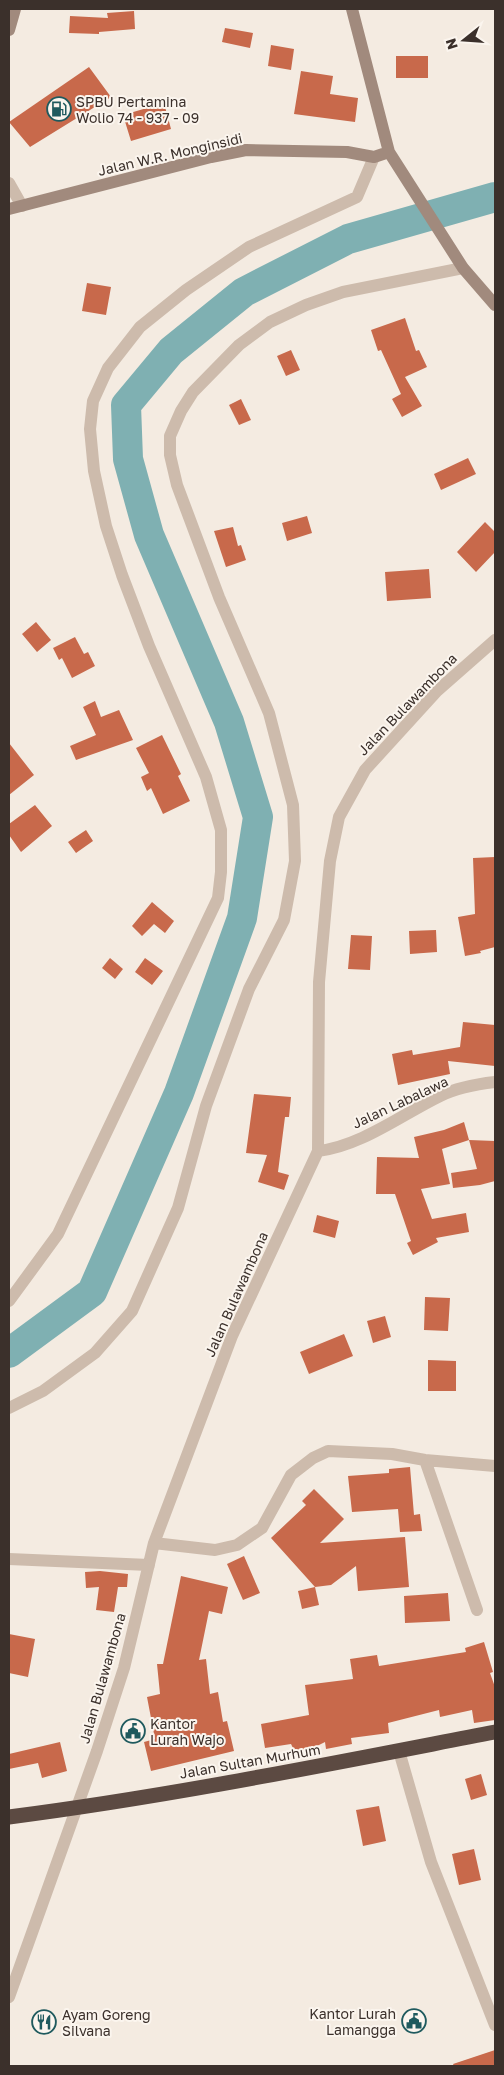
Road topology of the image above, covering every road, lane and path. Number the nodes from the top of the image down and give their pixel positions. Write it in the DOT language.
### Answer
graph roads {
  1 [pos="14,9"];
  2 [pos="352,9"];
  3 [pos="9,30"];
  4 [pos="389,152"];
  5 [pos="374,157"];
  6 [pos="9,183"];
  7 [pos="22,206"];
  8 [pos="9,209"];
  9 [pos="463,268"];
  10 [pos="495,305"];
  11 [pos="495,640"];
  12 [pos="495,1082"];
  13 [pos="318,1151"];
  14 [pos="9,1301"];
  15 [pos="9,1408"];
  16 [pos="425,1460"];
  17 [pos="495,1466"];
  18 [pos="154,1543"];
  19 [pos="9,1559"];
  20 [pos="149,1565"];
  21 [pos="477,1610"];
  22 [pos="495,1732"];
  23 [pos="399,1751"];
  24 [pos="75,1808"];
  25 [pos="9,1817"];
  26 [pos="9,1997"];
  27 [pos="495,2024"];
  1 -- 3 [label="main road"];
  2 -- 4 [label="main road"];
  4 -- 5 [label="main road, Jalan W.R. Monginsidi"];
  4 -- 9 [label="main road"];
  5 -- 7 [label="main road, Jalan W.R. Monginsidi"];
  5 -- 14 [label="street"];
  6 -- 7 [label="street"];
  7 -- 8 [label="main road, Jalan W.R. Monginsidi"];
  9 -- 10 [label="main road"];
  9 -- 15 [label="street"];
  11 -- 13 [label="street, Jalan Bulawambona"];
  12 -- 13 [label="street, Jalan Labalawa"];
  13 -- 18 [label="street, Jalan Bulawambona"];
  16 -- 17 [label="street"];
  16 -- 18 [label="street"];
  16 -- 21 [label="street"];
  18 -- 20 [label="street, Jalan Bulawambona"];
  19 -- 20 [label="street"];
  20 -- 24 [label="street, Jalan Bulawambona"];
  22 -- 23 [label="highway, Jalan Sultan Murhum"];
  23 -- 24 [label="highway, Jalan Sultan Murhum"];
  23 -- 27 [label="street"];
  24 -- 25 [label="highway, Jalan Sultan Murhum"];
  24 -- 26 [label="street, Jalan Bulawambona"];
}
